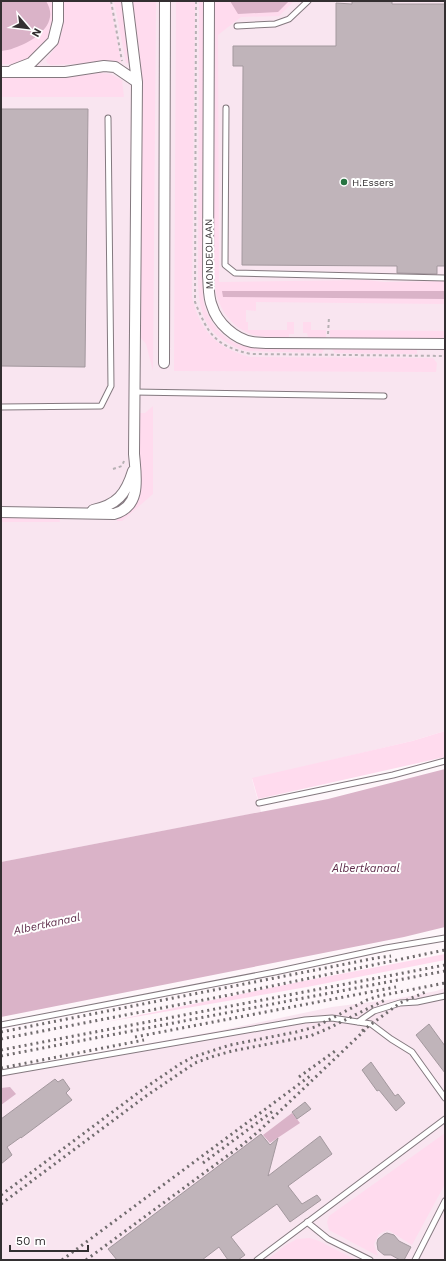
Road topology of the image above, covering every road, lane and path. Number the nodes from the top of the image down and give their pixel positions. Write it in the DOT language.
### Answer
graph roads {
  1 [pos="58,1"];
  2 [pos="112,1"];
  3 [pos="127,1"];
  4 [pos="165,1"];
  5 [pos="196,1"];
  6 [pos="209,1"];
  7 [pos="308,1"];
  8 [pos="237,26"];
  9 [pos="123,62"];
  10 [pos="5,72"];
  11 [pos="137,82"];
  12 [pos="226,108"];
  13 [pos="108,118"];
  14 [pos="445,278"];
  15 [pos="329,317"];
  16 [pos="328,338"];
  17 [pos="445,344"];
  18 [pos="445,356"];
  19 [pos="164,363"];
  20 [pos="134,392"];
  21 [pos="384,396"];
  22 [pos="1,407"];
  23 [pos="1,512"];
  24 [pos="445,761"];
  25 [pos="259,803"];
  26 [pos="445,938"];
  27 [pos="445,996"];
  28 [pos="358,1022"];
  29 [pos="1,1025"];
  30 [pos="1,1073"];
  31 [pos="445,1098"];
  32 [pos="445,1119"];
  33 [pos="445,1201"];
  34 [pos="307,1222"];
  35 [pos="257,1260"];
  36 [pos="370,1260"];
  37 [pos="415,1260"];
  1 -- 10 [label="street"];
  2 -- 9 [label="path"];
  3 -- 11 [label="street"];
  4 -- 19 [label="street"];
  5 -- 18 [label="path"];
  6 -- 17 [label="street, MONDEOLAAN"];
  7 -- 8 [label="lane"];
  10 -- 11 [label="street"];
  11 -- 20 [label="street"];
  12 -- 14 [label="lane"];
  13 -- 22 [label="lane"];
  15 -- 16 [label="path"];
  20 -- 21 [label="lane"];
  20 -- 23 [label="street"];
  24 -- 25 [label="lane"];
  26 -- 29 [label="lane"];
  27 -- 28 [label="lane"];
  28 -- 30 [label="lane"];
  28 -- 31 [label="lane"];
  32 -- 34 [label="lane"];
  33 -- 37 [label="lane"];
  34 -- 35 [label="lane"];
  34 -- 36 [label="lane"];
}
